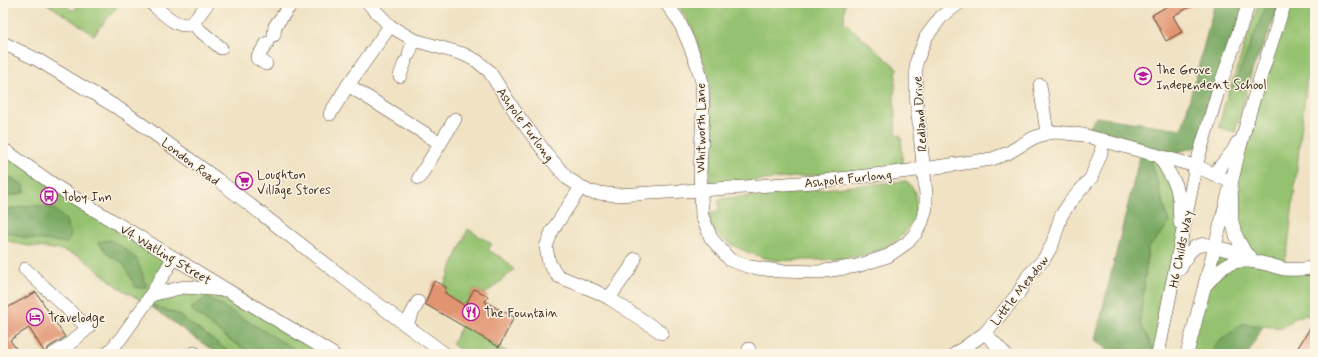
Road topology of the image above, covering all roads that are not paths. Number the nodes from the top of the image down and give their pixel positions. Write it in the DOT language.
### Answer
graph roads {
  1 [pos="151,3"];
  2 [pos="208,3"];
  3 [pos="292,3"];
  4 [pos="368,3"];
  5 [pos="666,3"];
  6 [pos="959,3"];
  7 [pos="1249,3"];
  8 [pos="1285,3"];
  9 [pos="193,22"];
  10 [pos="390,26"];
  11 [pos="414,40"];
  12 [pos="3,43"];
  13 [pos="221,48"];
  14 [pos="266,64"];
  15 [pos="400,76"];
  16 [pos="348,85"];
  17 [pos="1040,85"];
  18 [pos="330,114"];
  19 [pos="455,119"];
  20 [pos="1047,133"];
  21 [pos="1103,140"];
  22 [pos="440,143"];
  23 [pos="3,149"];
  24 [pos="1235,152"];
  25 [pos="1160,157"];
  26 [pos="1196,166"];
  27 [pos="924,169"];
  28 [pos="1214,174"];
  29 [pos="419,178"];
  30 [pos="1232,182"];
  31 [pos="581,187"];
  32 [pos="701,190"];
  33 [pos="1182,242"];
  34 [pos="1214,245"];
  35 [pos="1246,254"];
  36 [pos="173,259"];
  37 [pos="635,259"];
  38 [pos="1264,264"];
  39 [pos="1315,268"];
  40 [pos="24,269"];
  41 [pos="1173,282"];
  42 [pos="1205,287"];
  43 [pos="225,290"];
  44 [pos="151,295"];
  45 [pos="609,298"];
  46 [pos="418,302"];
  47 [pos="406,325"];
  48 [pos="662,333"];
  49 [pos="985,333"];
  50 [pos="111,353"];
  51 [pos="53,354"];
  52 [pos="333,354"];
  53 [pos="445,354"];
  54 [pos="955,354"];
  55 [pos="1004,354"];
  56 [pos="1158,354"];
  57 [pos="1187,354"];
  1 -- 9 [label="street"];
  2 -- 9 [label="street"];
  3 -- 14 [label="street"];
  4 -- 10 [label="street, Ashpole Furlong"];
  5 -- 32 [label="street, Whitworth Lane"];
  6 -- 27 [label="street, Redland Drive"];
  7 -- 26 [label="street, H6 Childs Way"];
  8 -- 24 [label="street"];
  9 -- 13 [label="street"];
  10 -- 11 [label="street, Ashpole Furlong"];
  10 -- 16 [label="street"];
  11 -- 15 [label="street"];
  11 -- 31 [label="street, Ashpole Furlong"];
  12 -- 47 [label="street, London Road"];
  16 -- 18 [label="street"];
  16 -- 22 [label="street"];
  17 -- 20 [label="street"];
  19 -- 22 [label="street"];
  20 -- 21 [label="street, Ashpole Furlong"];
  20 -- 27 [label="street, Ashpole Furlong"];
  21 -- 25 [label="street, Ashpole Furlong"];
  21 -- 49 [label="street, Little Meadow"];
  22 -- 29 [label="street"];
  23 -- 36 [label="street, V4 Watling Street"];
  24 -- 28 [label="street"];
  24 -- 30 [label="street"];
  25 -- 26 [label="street, Ashpole Furlong"];
  25 -- 33 [label="street"];
  26 -- 28 [label="street, Ashpole Furlong"];
  26 -- 33 [label="street, H6 Childs Way"];
  27 -- 32 [label="street, Ashpole Furlong"];
  27 -- 32 [label="street"];
  28 -- 30 [label="street, Ashpole Furlong"];
  30 -- 34 [label="street"];
  30 -- 35 [label="street"];
  31 -- 32 [label="street, Ashpole Furlong"];
  31 -- 45 [label="street"];
  33 -- 41 [label="street, H6 Childs Way"];
  34 -- 35 [label="street"];
  34 -- 41 [label="street"];
  34 -- 42 [label="street"];
  35 -- 38 [label="street"];
  36 -- 43 [label="street, V4 Watling Street"];
  36 -- 44 [label="street"];
  37 -- 45 [label="street"];
  38 -- 39 [label="street"];
  38 -- 42 [label="street"];
  40 -- 51 [label="street"];
  41 -- 56 [label="street, H6 Childs Way"];
  42 -- 57 [label="street"];
  43 -- 44 [label="street"];
  43 -- 52 [label="street, V4 Watling Street"];
  44 -- 50 [label="street"];
  45 -- 48 [label="street"];
  46 -- 47 [label="street"];
  47 -- 53 [label="street, London Road"];
  49 -- 54 [label="street, Little Meadow"];
  49 -- 55 [label="street, Little Meadow"];
}
